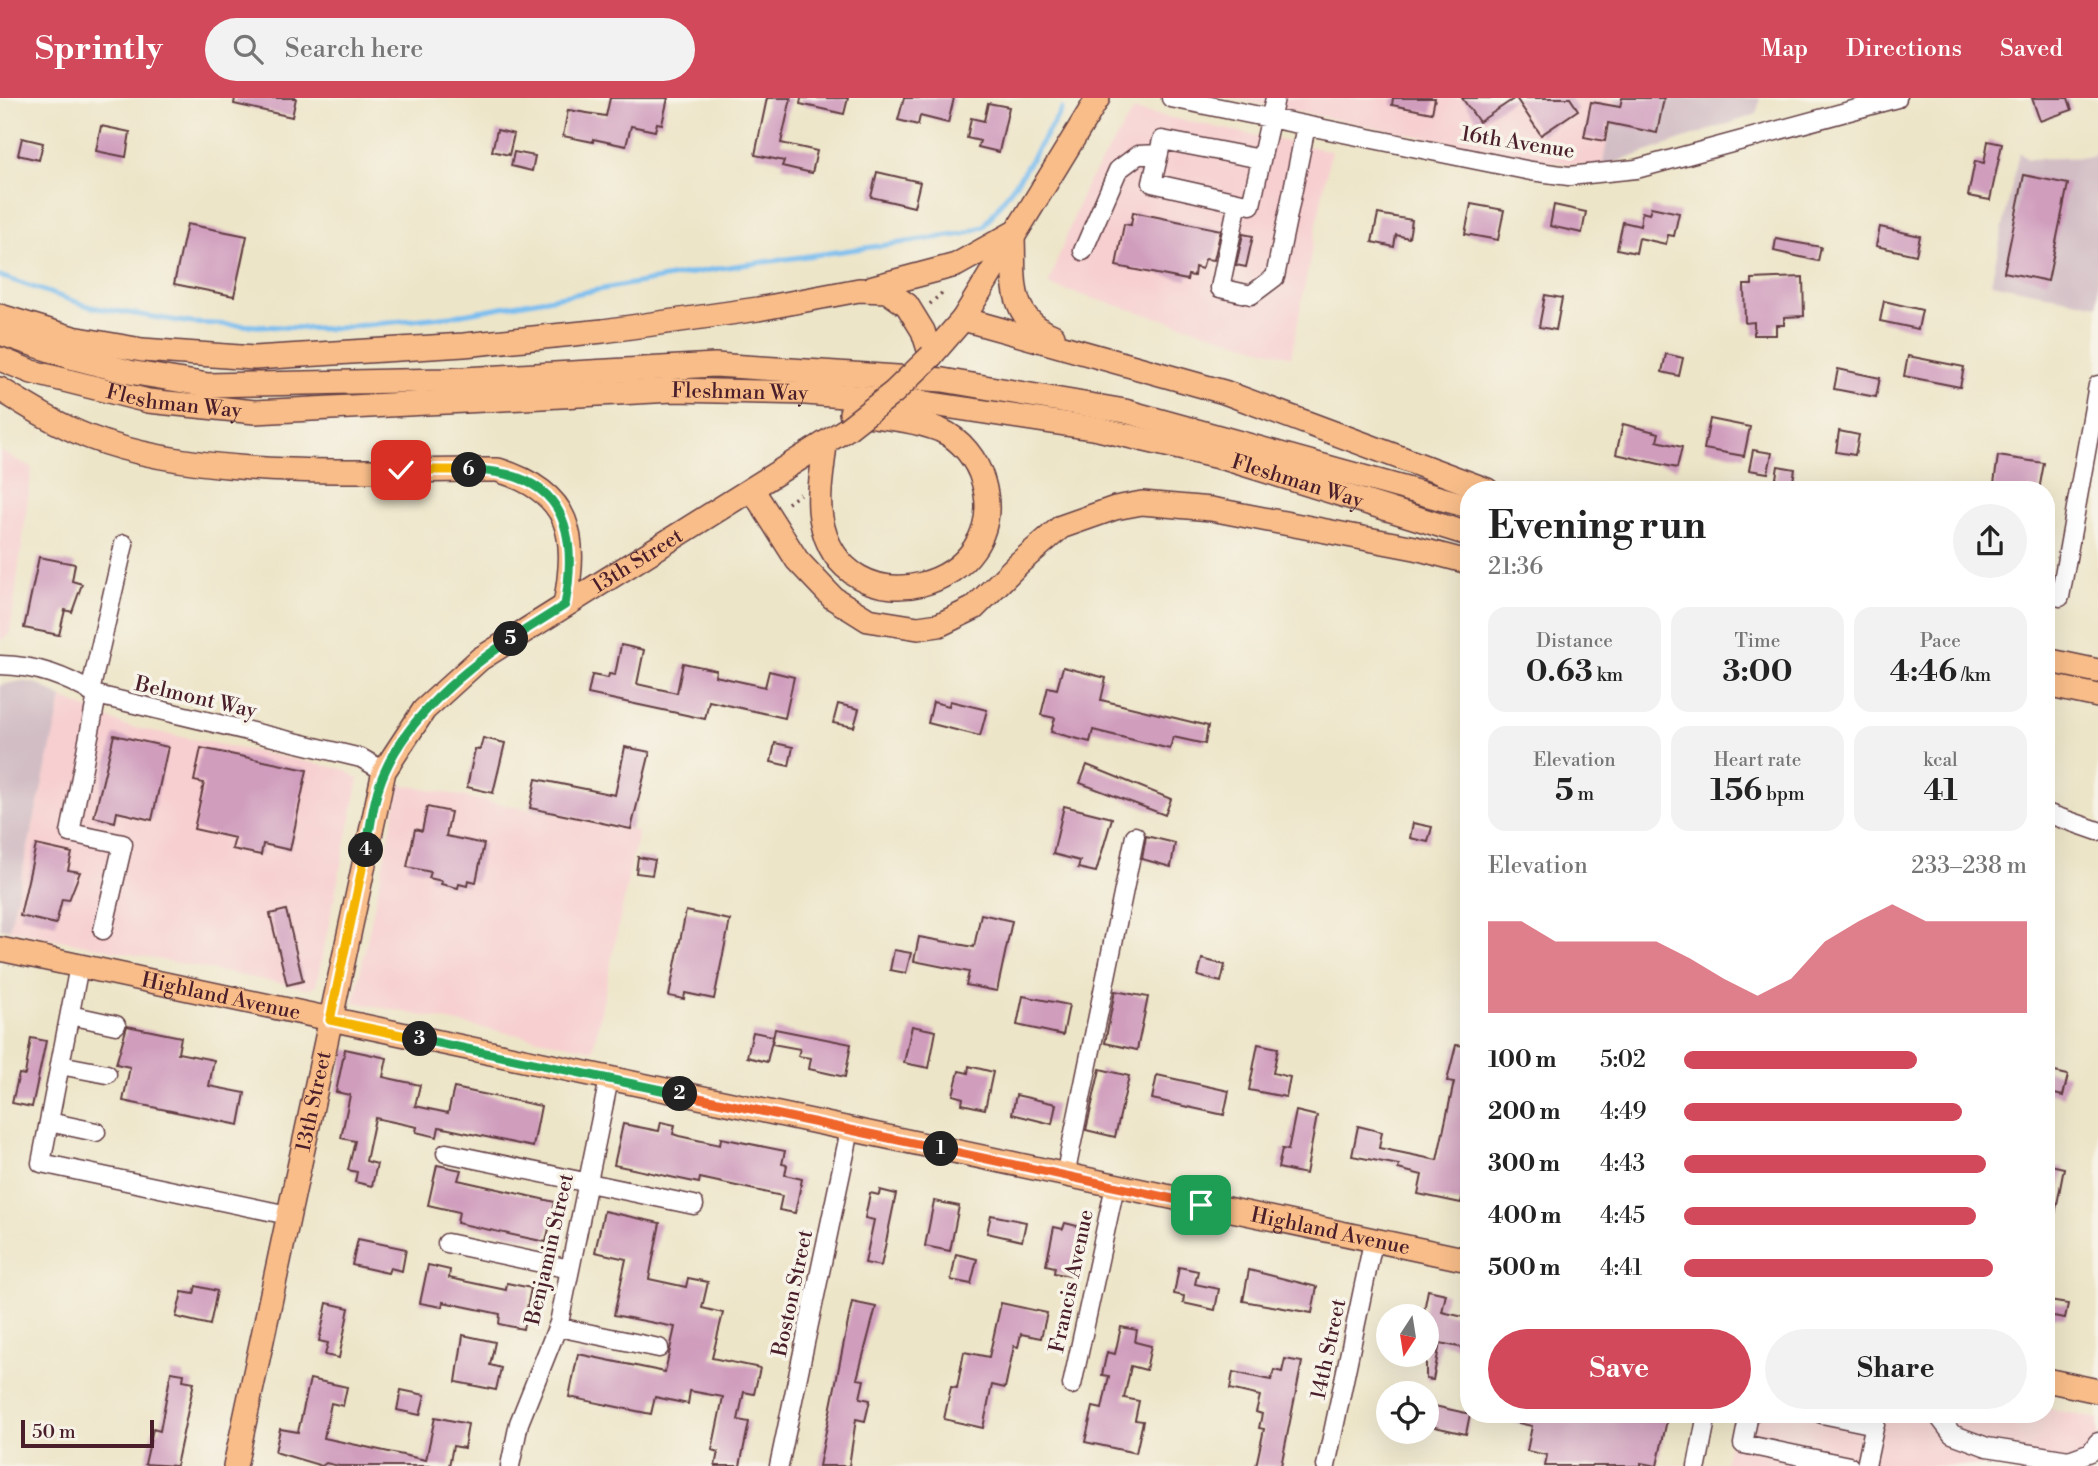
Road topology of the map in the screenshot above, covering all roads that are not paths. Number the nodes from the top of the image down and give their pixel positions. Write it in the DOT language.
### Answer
graph roads {
  1 [pos="1098,98"];
  2 [pos="1171,98"];
  3 [pos="1275,98"];
  4 [pos="1897,98"];
  5 [pos="1269,118"];
  6 [pos="1306,126"];
  7 [pos="1159,154"];
  8 [pos="1261,159"];
  9 [pos="1238,202"];
  10 [pos="1016,234"];
  11 [pos="1083,251"];
  12 [pos="859,290"];
  13 [pos="0,316"];
  14 [pos="963,319"];
  15 [pos="0,332"];
  16 [pos="930,356"];
  17 [pos="0,359"];
  18 [pos="1118,362"];
  19 [pos="2098,386"];
  20 [pos="0,389"];
  21 [pos="674,390"];
  22 [pos="825,444"];
  23 [pos="1463,481"];
  24 [pos="752,489"];
  25 [pos="1460,504"];
  26 [pos="1460,532"];
  27 [pos="124,544"];
  28 [pos="1460,560"];
  29 [pos="2060,597"];
  30 [pos="565,605"];
  31 [pos="2055,662"];
  32 [pos="0,664"];
  33 [pos="2098,671"];
  34 [pos="2055,687"];
  35 [pos="94,693"];
  36 [pos="2098,696"];
  37 [pos="384,771"];
  38 [pos="2055,816"];
  39 [pos="2098,831"];
  40 [pos="1136,836"];
  41 [pos="103,930"];
  42 [pos="0,949"];
  43 [pos="79,966"];
  44 [pos="70,1015"];
  45 [pos="330,1020"];
  46 [pos="116,1025"];
  47 [pos="60,1065"];
  48 [pos="107,1074"];
  49 [pos="609,1079"];
  50 [pos="49,1122"];
  51 [pos="850,1130"];
  52 [pos="96,1132"];
  53 [pos="446,1153"];
  54 [pos="1065,1176"];
  55 [pos="588,1183"];
  56 [pos="1115,1186"];
  57 [pos="694,1205"];
  58 [pos="288,1215"];
  59 [pos="1373,1241"];
  60 [pos="447,1243"];
  61 [pos="1460,1258"];
  62 [pos="570,1269"];
  63 [pos="558,1327"];
  64 [pos="659,1348"];
  65 [pos="2055,1382"];
  66 [pos="1072,1385"];
  67 [pos="2098,1391"];
  68 [pos="1705,1423"];
  69 [pos="1747,1423"];
  70 [pos="1875,1423"];
  71 [pos="1944,1423"];
  72 [pos="2098,1442"];
  73 [pos="235,1466"];
  74 [pos="510,1466"];
  75 [pos="779,1466"];
  76 [pos="1326,1466"];
  77 [pos="1697,1466"];
  78 [pos="1849,1466"];
  79 [pos="1866,1466"];
  1 -- 10 [label="main road, 13th Street"];
  2 -- 5 [label="street, 16th Avenue"];
  3 -- 5 [label="street"];
  4 -- 6 [label="street, 16th Avenue"];
  5 -- 6 [label="street, 16th Avenue"];
  5 -- 8 [label="street"];
  6 -- 9 [label="street"];
  7 -- 8 [label="street"];
  7 -- 9 [label="street"];
  7 -- 11 [label="street"];
  8 -- 9 [label="street"];
  10 -- 12 [label="main road"];
  10 -- 14 [label="main road, 13th Street"];
  10 -- 18 [label="main road"];
  12 -- 13 [label="main road"];
  12 -- 16 [label="main road"];
  14 -- 16 [label="main road, 13th Street"];
  14 -- 18 [label="main road"];
  15 -- 25 [label="main road, Fleshman Way"];
  16 -- 22 [label="main road, 13th Street, bridge"];
  17 -- 21 [label="main road, Fleshman Way"];
  18 -- 23 [label="main road"];
  19 -- 29 [label="street"];
  20 -- 30 [label="main road"];
  21 -- 22 [label="main road"];
  21 -- 26 [label="main road, Fleshman Way"];
  22 -- 24 [label="main road, 13th Street"];
  24 -- 28 [label="main road"];
  24 -- 30 [label="main road, 13th Street"];
  27 -- 35 [label="street"];
  30 -- 37 [label="main road, 13th Street"];
  31 -- 33 [label="main road"];
  32 -- 35 [label="street, Belmont Way"];
  34 -- 36 [label="main road"];
  35 -- 37 [label="street, Belmont Way"];
  35 -- 41 [label="street"];
  37 -- 45 [label="main road, 13th Street"];
  38 -- 39 [label="street"];
  40 -- 54 [label="street"];
  42 -- 43 [label="main road, Highland Avenue"];
  43 -- 44 [label="street"];
  43 -- 45 [label="main road, Highland Avenue"];
  44 -- 46 [label="street"];
  44 -- 47 [label="street"];
  45 -- 49 [label="main road, Highland Avenue"];
  45 -- 58 [label="main road, 13th Street"];
  47 -- 48 [label="street"];
  47 -- 50 [label="street"];
  49 -- 51 [label="main road, Highland Avenue"];
  49 -- 55 [label="street, Benjamin Street"];
  50 -- 52 [label="street"];
  50 -- 58 [label="street"];
  51 -- 54 [label="main road, Highland Avenue"];
  51 -- 75 [label="street, Boston Street"];
  53 -- 55 [label="street"];
  54 -- 56 [label="main road, Highland Avenue"];
  55 -- 57 [label="street"];
  55 -- 62 [label="street, Benjamin Street"];
  56 -- 59 [label="main road, Highland Avenue"];
  56 -- 66 [label="street, Francis Avenue"];
  58 -- 73 [label="main road, 13th Street"];
  59 -- 61 [label="main road, Highland Avenue"];
  59 -- 76 [label="street, 14th Street"];
  60 -- 62 [label="street"];
  62 -- 63 [label="street, Benjamin Street"];
  63 -- 64 [label="street"];
  63 -- 74 [label="street, Benjamin Street"];
  65 -- 67 [label="main road"];
  68 -- 77 [label="street"];
  69 -- 78 [label="street"];
  70 -- 79 [label="street"];
  71 -- 72 [label="street"];
}
